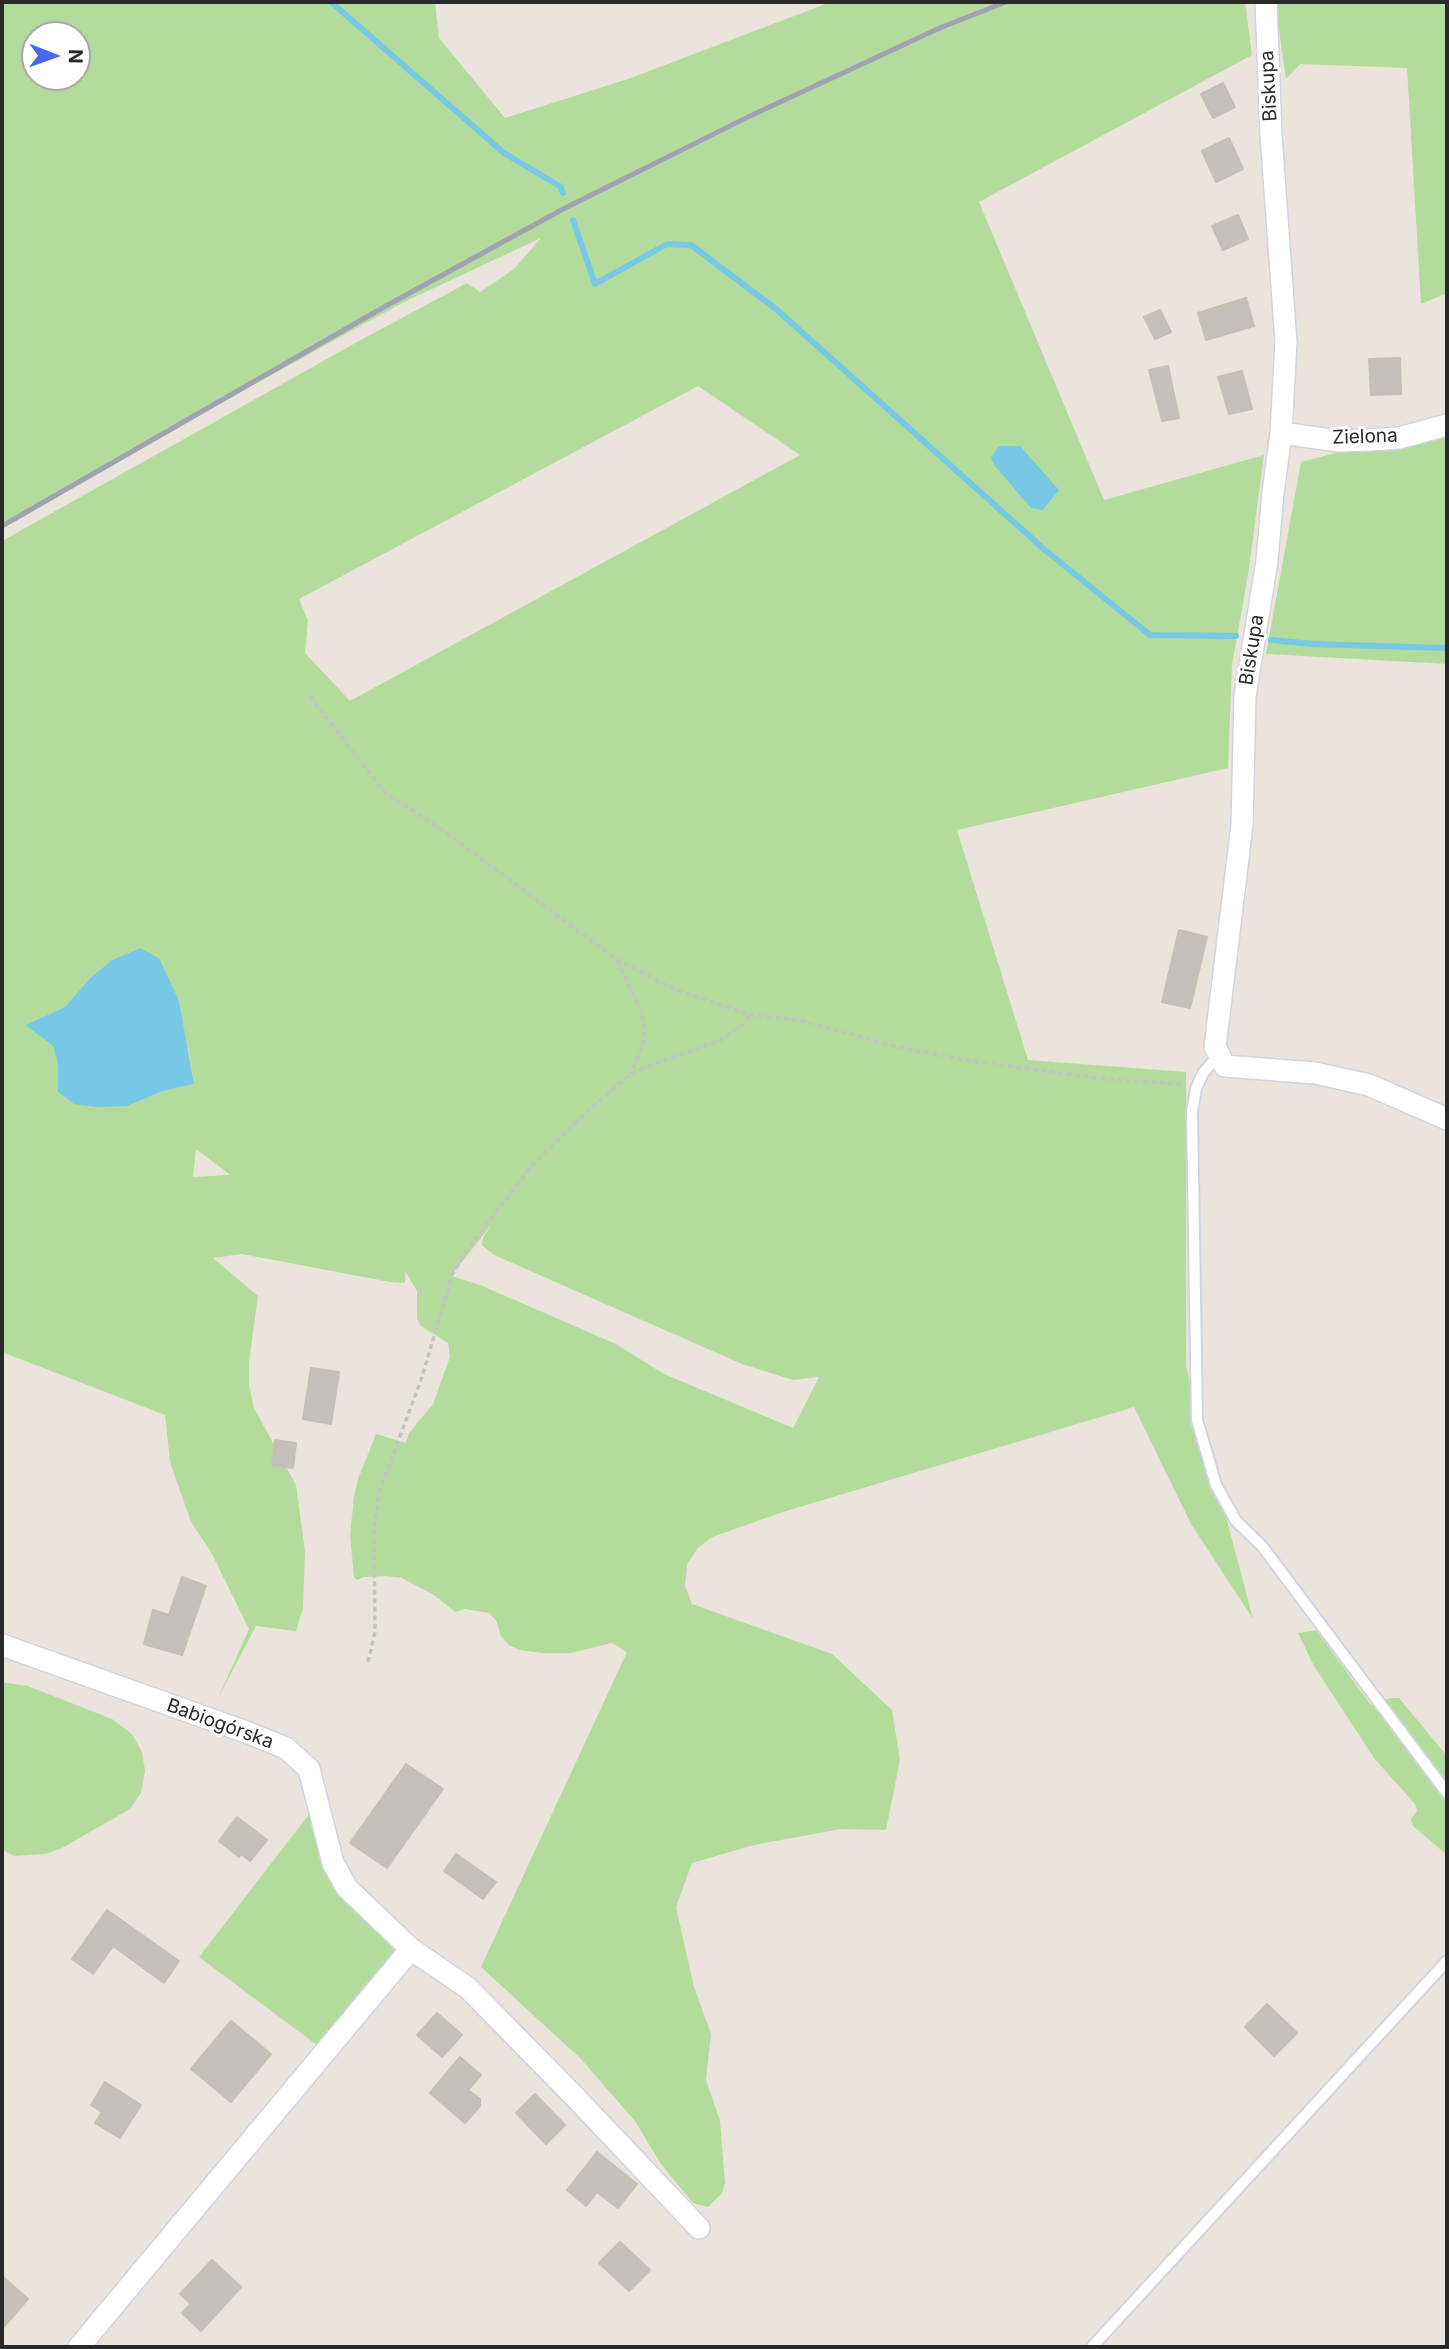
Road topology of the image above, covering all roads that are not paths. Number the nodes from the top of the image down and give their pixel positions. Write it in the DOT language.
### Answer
graph roads {
  1 [pos="1266,2"];
  2 [pos="1447,425"];
  3 [pos="1282,433"];
  4 [pos="1218,1056"];
  5 [pos="1447,1119"];
  6 [pos="2,1645"];
  7 [pos="1447,1793"];
  8 [pos="411,1949"];
  9 [pos="1447,1961"];
  10 [pos="699,2228"];
  11 [pos="79,2347"];
  12 [pos="1092,2347"];
  1 -- 3 [label="street, Biskupa"];
  2 -- 3 [label="street, Zielona"];
  3 -- 4 [label="street, Biskupa"];
  4 -- 5 [label="street"];
  4 -- 7 [label="lane"];
  6 -- 8 [label="street, Babiogórska"];
  8 -- 10 [label="street, Babiogórska"];
  8 -- 11 [label="street"];
  9 -- 12 [label="lane"];
}
